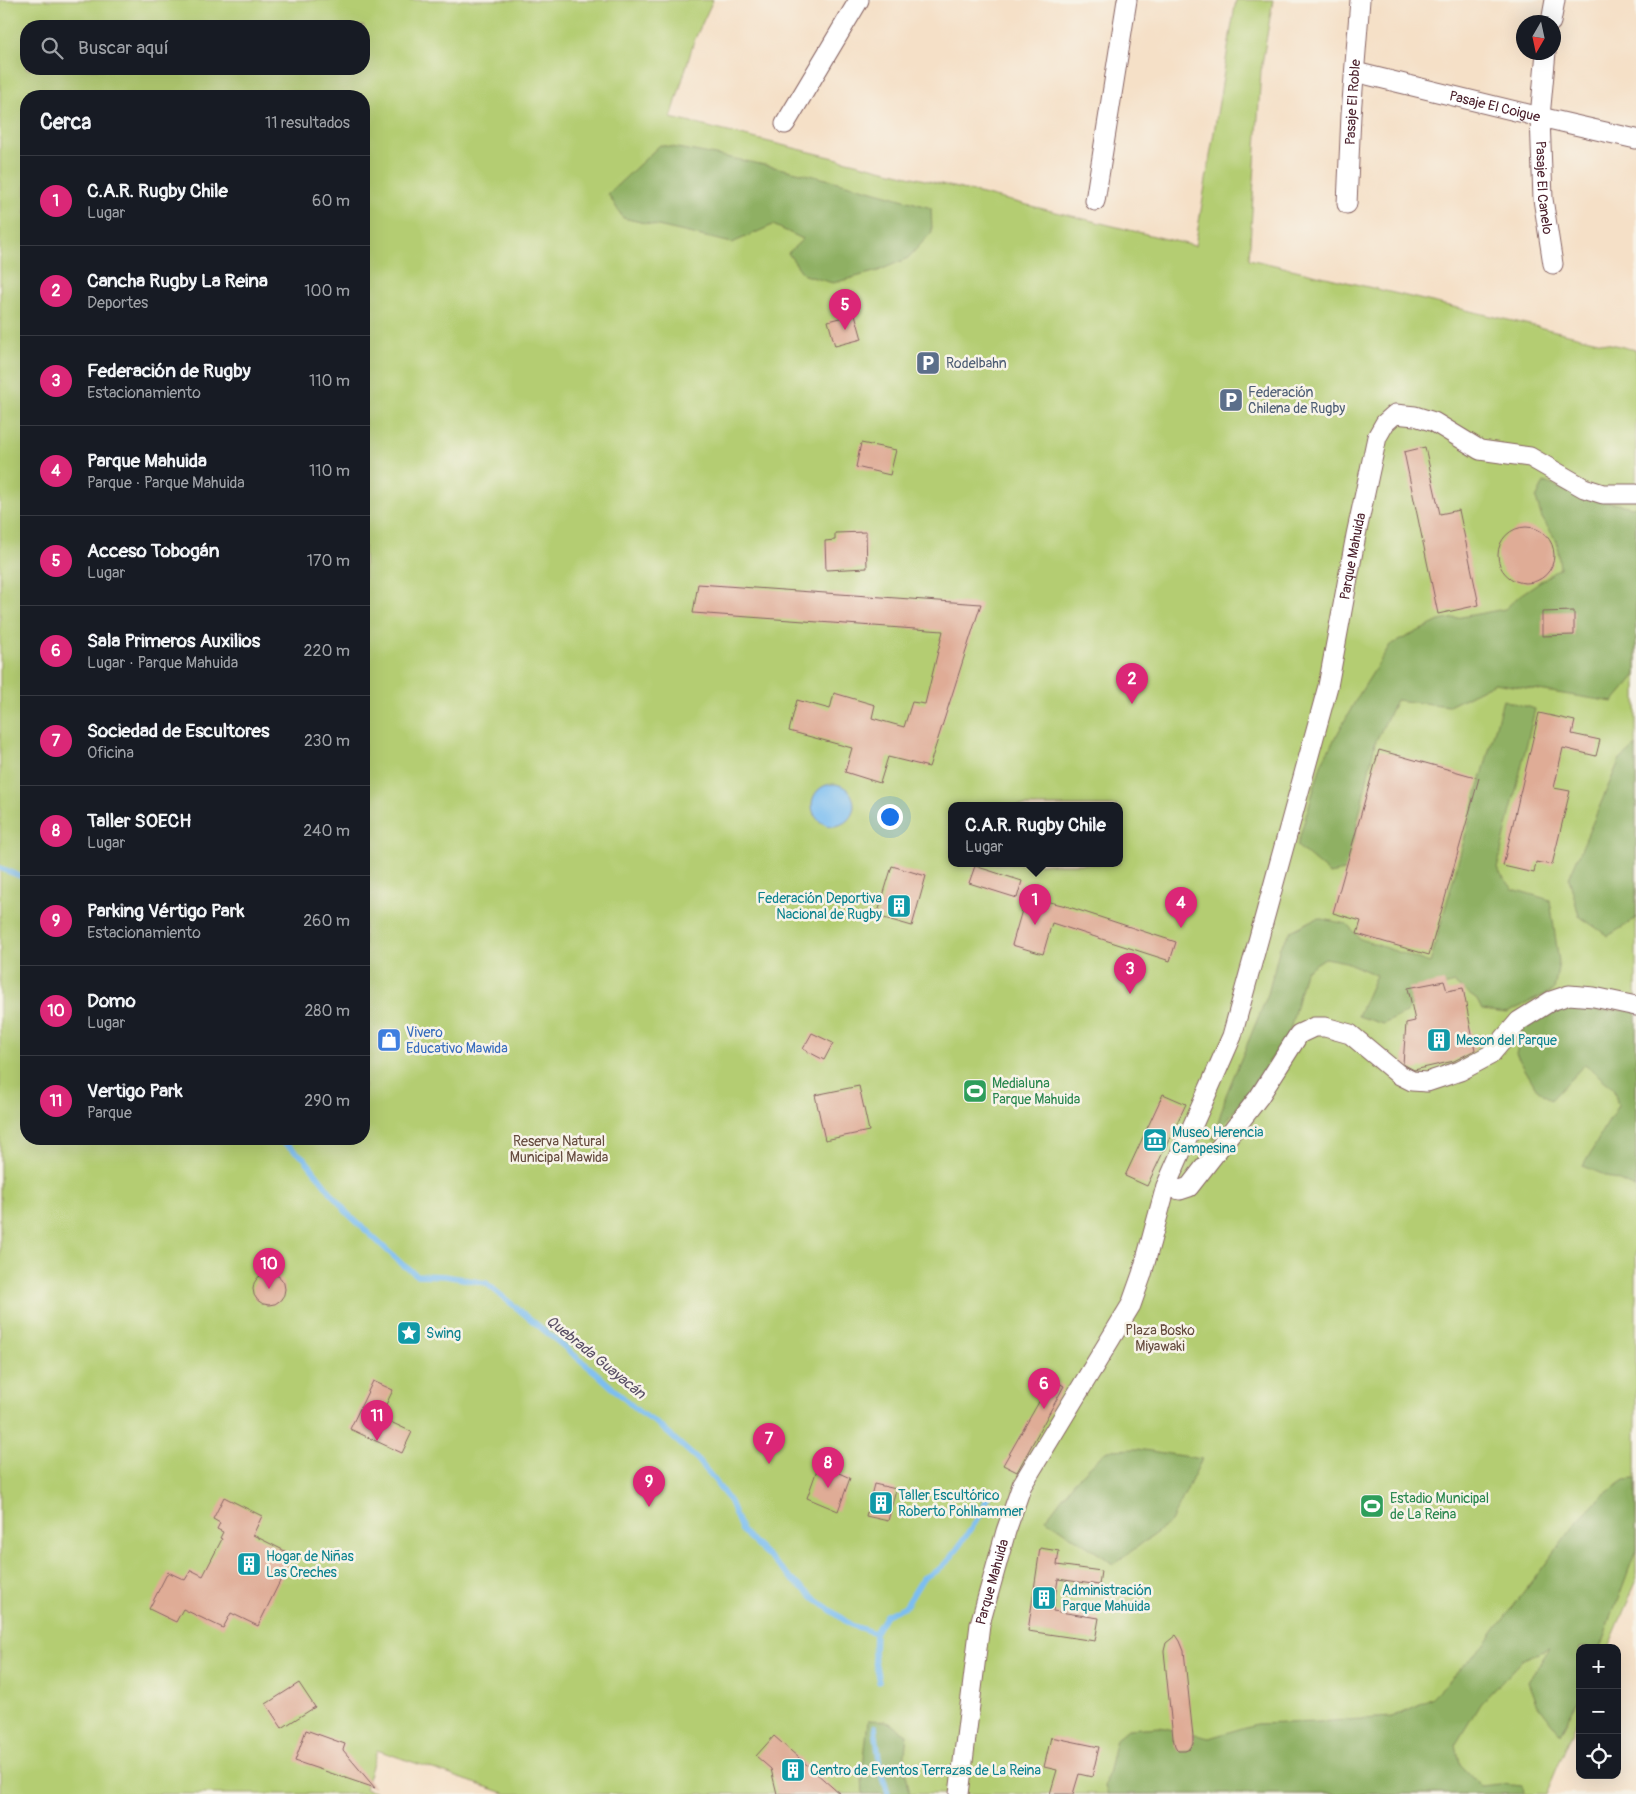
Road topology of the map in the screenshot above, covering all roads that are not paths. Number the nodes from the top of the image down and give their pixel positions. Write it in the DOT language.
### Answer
graph roads {
  1 [pos="859,0"];
  2 [pos="1127,0"];
  3 [pos="1360,0"];
  4 [pos="1555,0"];
  5 [pos="1552,15"];
  6 [pos="1545,60"];
  7 [pos="1355,72"];
  8 [pos="1540,117"];
  9 [pos="785,124"];
  10 [pos="1636,139"];
  11 [pos="1095,201"];
  12 [pos="1347,204"];
  13 [pos="1553,264"];
  14 [pos="1636,494"];
  15 [pos="1636,1006"];
  16 [pos="1166,1186"];
  17 [pos="958,1794"];
  1 -- 9 [label="street"];
  2 -- 11 [label="street"];
  3 -- 7 [label="street, Pasaje El Roble"];
  4 -- 5 [label="street"];
  6 -- 8 [label="street, Pasaje El Canelo"];
  7 -- 8 [label="street, Pasaje El Coigue"];
  7 -- 12 [label="street, Pasaje El Roble"];
  8 -- 10 [label="street, Pasaje El Coigue"];
  8 -- 13 [label="street, Pasaje El Canelo"];
  14 -- 16 [label="street, Parque Mahuida"];
  15 -- 16 [label="street"];
  16 -- 17 [label="street, Parque Mahuida"];
}
